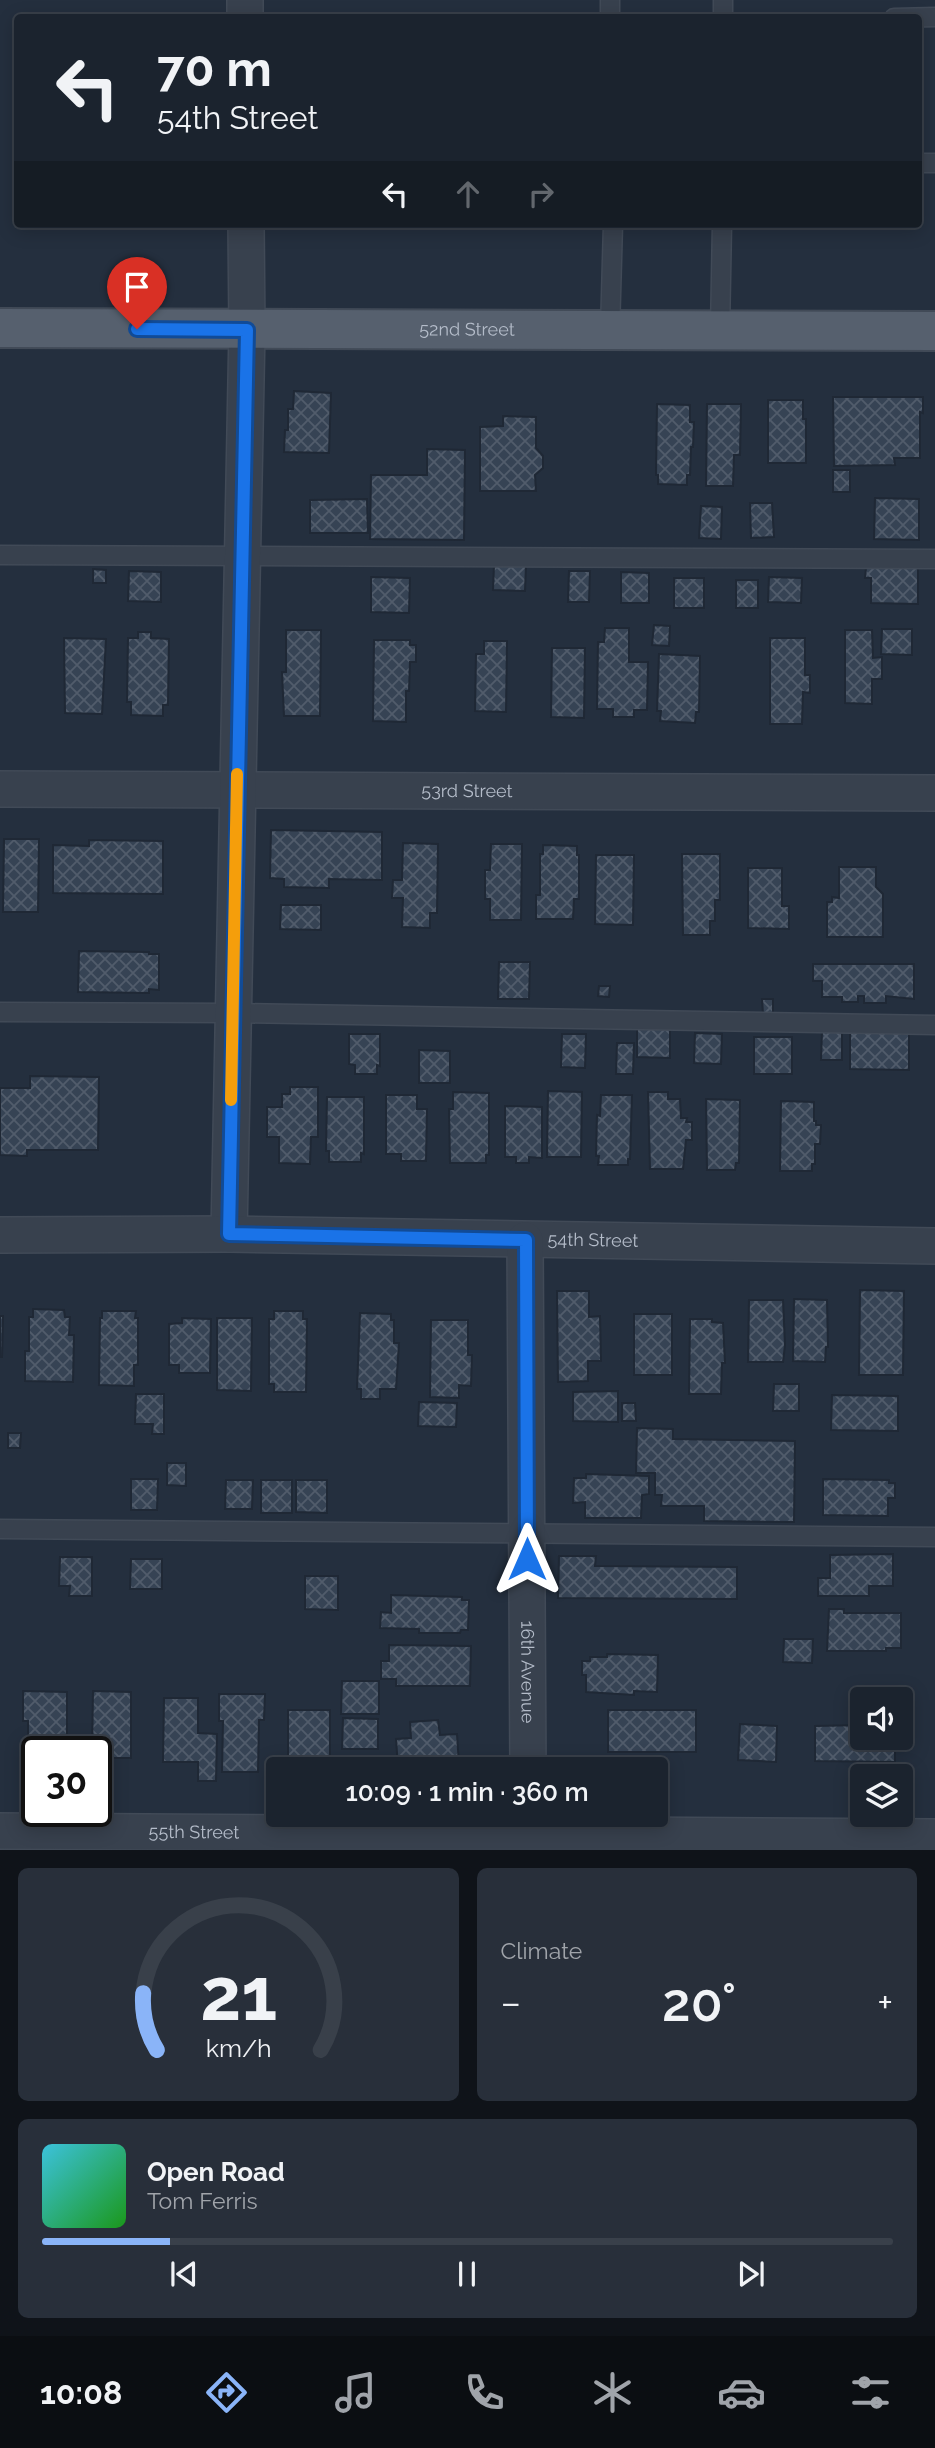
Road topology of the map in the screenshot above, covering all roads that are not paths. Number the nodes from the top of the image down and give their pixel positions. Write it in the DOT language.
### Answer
graph roads {
  1 [pos="247,228"];
  2 [pos="613,228"];
  3 [pos="722,228"];
  4 [pos="0,328"];
  5 [pos="247,330"];
  6 [pos="610,331"];
  7 [pos="720,331"];
  8 [pos="935,331"];
  9 [pos="0,555"];
  10 [pos="242,555"];
  11 [pos="935,559"];
  12 [pos="0,789"];
  13 [pos="237,790"];
  14 [pos="935,793"];
  15 [pos="0,1012"];
  16 [pos="233,1013"];
  17 [pos="935,1025"];
  18 [pos="229,1234"];
  19 [pos="0,1235"];
  20 [pos="526,1240"];
  21 [pos="935,1246"];
  22 [pos="0,1529"];
  23 [pos="527,1533"];
  24 [pos="935,1536"];
  25 [pos="528,1757"];
  26 [pos="0,1831"];
  27 [pos="528,1833"];
  28 [pos="935,1837"];
  1 -- 5 [label="street"];
  2 -- 6 [label="lane"];
  3 -- 7 [label="lane"];
  4 -- 5 [label="main road, 52nd Street"];
  5 -- 6 [label="main road, 52nd Street"];
  5 -- 10 [label="street"];
  6 -- 7 [label="main road, 52nd Street"];
  7 -- 8 [label="main road, 52nd Street"];
  9 -- 10 [label="lane"];
  10 -- 11 [label="lane"];
  10 -- 13 [label="street"];
  12 -- 13 [label="street, 53rd Street"];
  13 -- 14 [label="street, 53rd Street"];
  13 -- 16 [label="street"];
  15 -- 16 [label="lane"];
  16 -- 17 [label="lane"];
  16 -- 18 [label="street"];
  18 -- 19 [label="street, 54th Street"];
  18 -- 20 [label="street, 54th Street"];
  20 -- 21 [label="street, 54th Street"];
  20 -- 23 [label="street, 16th Avenue"];
  22 -- 23 [label="lane"];
  23 -- 24 [label="lane"];
  23 -- 25 [label="street, 16th Avenue"];
  26 -- 27 [label="street, 55th Street"];
  27 -- 28 [label="street, 55th Street"];
}
